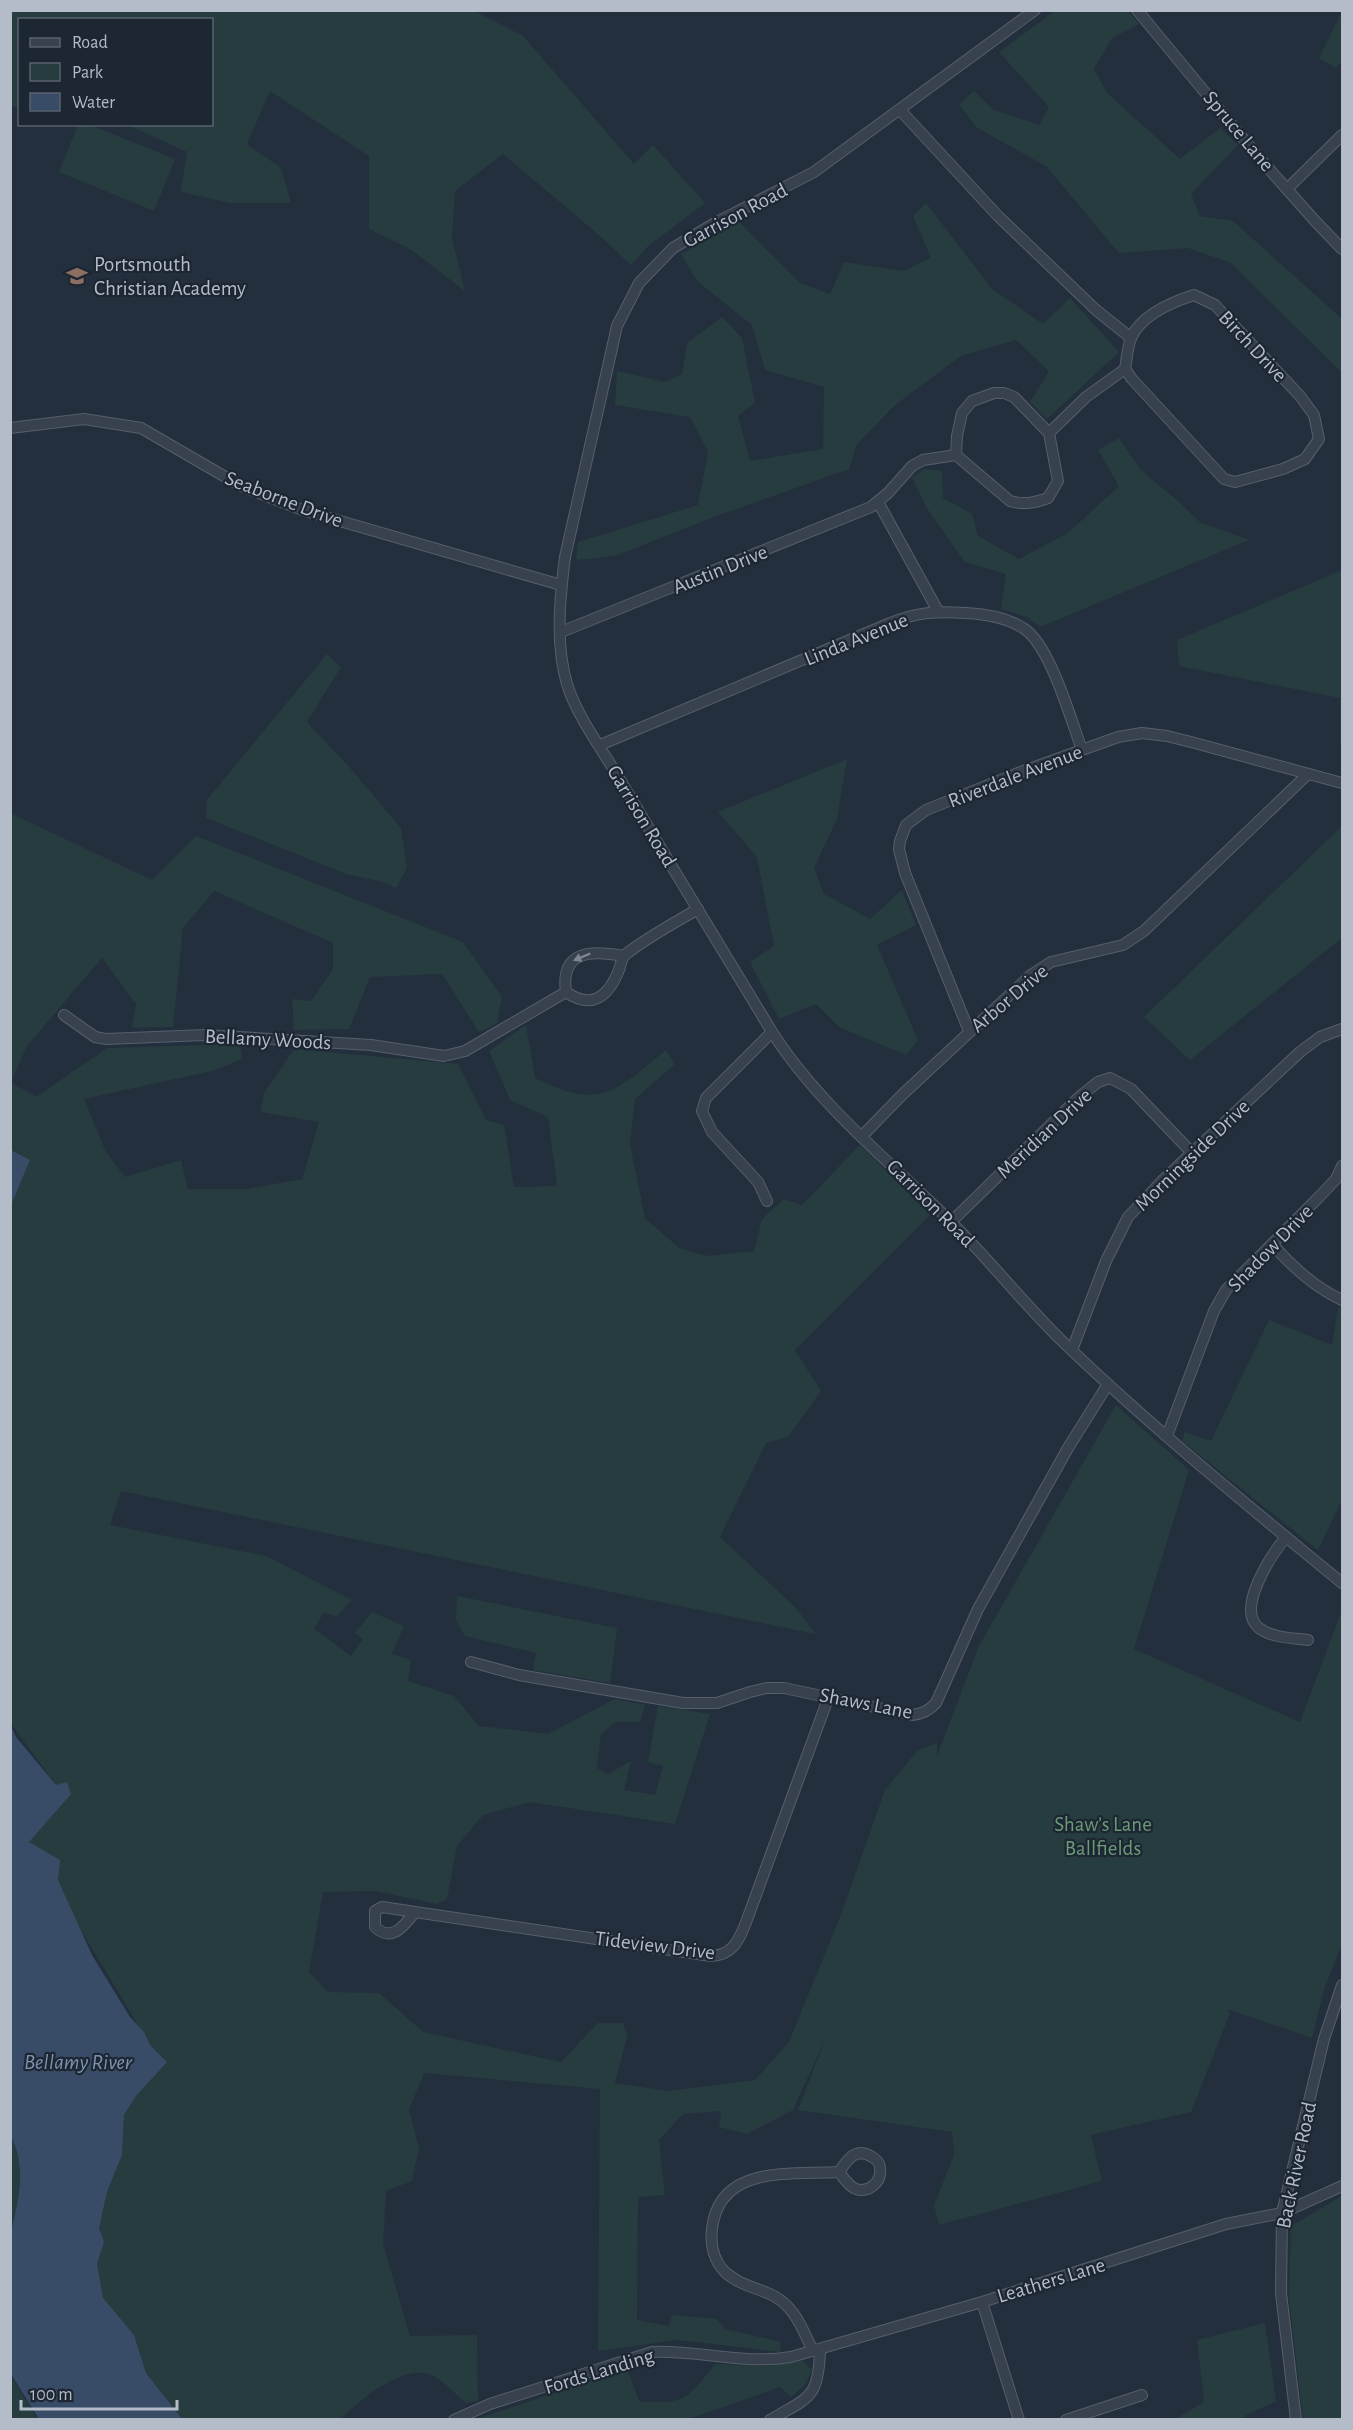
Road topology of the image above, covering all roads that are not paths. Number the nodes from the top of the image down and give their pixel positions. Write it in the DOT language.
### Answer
graph roads {
  1 [pos="1035,10"];
  2 [pos="1137,10"];
  3 [pos="900,110"];
  4 [pos="1342,135"];
  5 [pos="1288,188"];
  6 [pos="1342,249"];
  7 [pos="1131,338"];
  8 [pos="1125,369"];
  9 [pos="10,428"];
  10 [pos="1049,433"];
  11 [pos="956,455"];
  12 [pos="878,502"];
  13 [pos="561,585"];
  14 [pos="938,611"];
  15 [pos="561,632"];
  16 [pos="600,745"];
  17 [pos="1082,750"];
  18 [pos="1308,774"];
  19 [pos="1342,783"];
  20 [pos="698,909"];
  21 [pos="623,956"];
  22 [pos="566,992"];
  23 [pos="64,1015"];
  24 [pos="1342,1029"];
  25 [pos="969,1031"];
  26 [pos="772,1032"];
  27 [pos="862,1136"];
  28 [pos="1193,1154"];
  29 [pos="1342,1166"];
  30 [pos="767,1201"];
  31 [pos="951,1222"];
  32 [pos="1272,1244"];
  33 [pos="1342,1300"];
  34 [pos="1072,1350"];
  35 [pos="1108,1384"];
  36 [pos="1167,1436"];
  37 [pos="1286,1537"];
  38 [pos="1342,1583"];
  39 [pos="1308,1640"];
  40 [pos="471,1662"];
  41 [pos="829,1696"];
  42 [pos="415,1912"];
  43 [pos="1342,1985"];
  44 [pos="839,2172"];
  45 [pos="1342,2186"];
  46 [pos="1282,2212"];
  47 [pos="982,2302"];
  48 [pos="817,2350"];
  49 [pos="1142,2396"];
  50 [pos="454,2420"];
  51 [pos="770,2420"];
  52 [pos="1020,2420"];
  53 [pos="1066,2420"];
  54 [pos="1296,2420"];
  1 -- 3 [label="street, Garrison Road"];
  2 -- 5 [label="street, Spruce Lane"];
  3 -- 7 [label="street"];
  3 -- 13 [label="street, Garrison Road"];
  4 -- 5 [label="street"];
  5 -- 6 [label="street, Spruce Lane"];
  7 -- 8 [label="street"];
  7 -- 8 [label="street, Birch Drive"];
  8 -- 10 [label="street"];
  9 -- 13 [label="street, Seaborne Drive"];
  10 -- 11 [label="street"];
  10 -- 11 [label="street"];
  11 -- 12 [label="street, Austin Drive"];
  12 -- 14 [label="street"];
  12 -- 15 [label="street, Austin Drive"];
  13 -- 15 [label="street, Garrison Road"];
  14 -- 16 [label="street, Linda Avenue"];
  14 -- 17 [label="street, Linda Avenue"];
  15 -- 16 [label="street, Garrison Road"];
  16 -- 20 [label="street, Garrison Road"];
  17 -- 18 [label="street, Riverdale Avenue"];
  17 -- 25 [label="street, Riverdale Avenue"];
  18 -- 19 [label="street, Riverdale Avenue"];
  18 -- 25 [label="street, Arbor Drive"];
  20 -- 21 [label="street"];
  20 -- 26 [label="street, Garrison Road"];
  21 -- 22 [label="street"];
  21 -- 22 [label="street, one-way"];
  22 -- 23 [label="street, Bellamy Woods"];
  24 -- 28 [label="street, Morningside Drive"];
  25 -- 27 [label="street, Arbor Drive"];
  26 -- 27 [label="street, Garrison Road"];
  26 -- 30 [label="street"];
  27 -- 31 [label="street, Garrison Road"];
  28 -- 31 [label="street, Meridian Drive"];
  28 -- 34 [label="street, Morningside Drive"];
  29 -- 32 [label="street, Shadow Drive"];
  31 -- 34 [label="street, Garrison Road"];
  32 -- 33 [label="street"];
  32 -- 36 [label="street, Shadow Drive"];
  34 -- 35 [label="street, Garrison Road"];
  35 -- 36 [label="street, Garrison Road"];
  35 -- 41 [label="street, Shaws Lane"];
  36 -- 37 [label="street, Garrison Road"];
  37 -- 38 [label="street, Garrison Road"];
  37 -- 39 [label="street"];
  40 -- 41 [label="street, Shaws Lane"];
  41 -- 42 [label="street, Tideview Drive"];
  43 -- 46 [label="street, Back River Road"];
  44 -- 48 [label="street"];
  45 -- 46 [label="street, Leathers Lane"];
  46 -- 47 [label="street, Leathers Lane"];
  46 -- 54 [label="street, Back River Road"];
  47 -- 48 [label="street, Leathers Lane"];
  47 -- 52 [label="street"];
  48 -- 50 [label="street, Fords Landing"];
  48 -- 51 [label="street"];
  49 -- 53 [label="street"];
}
